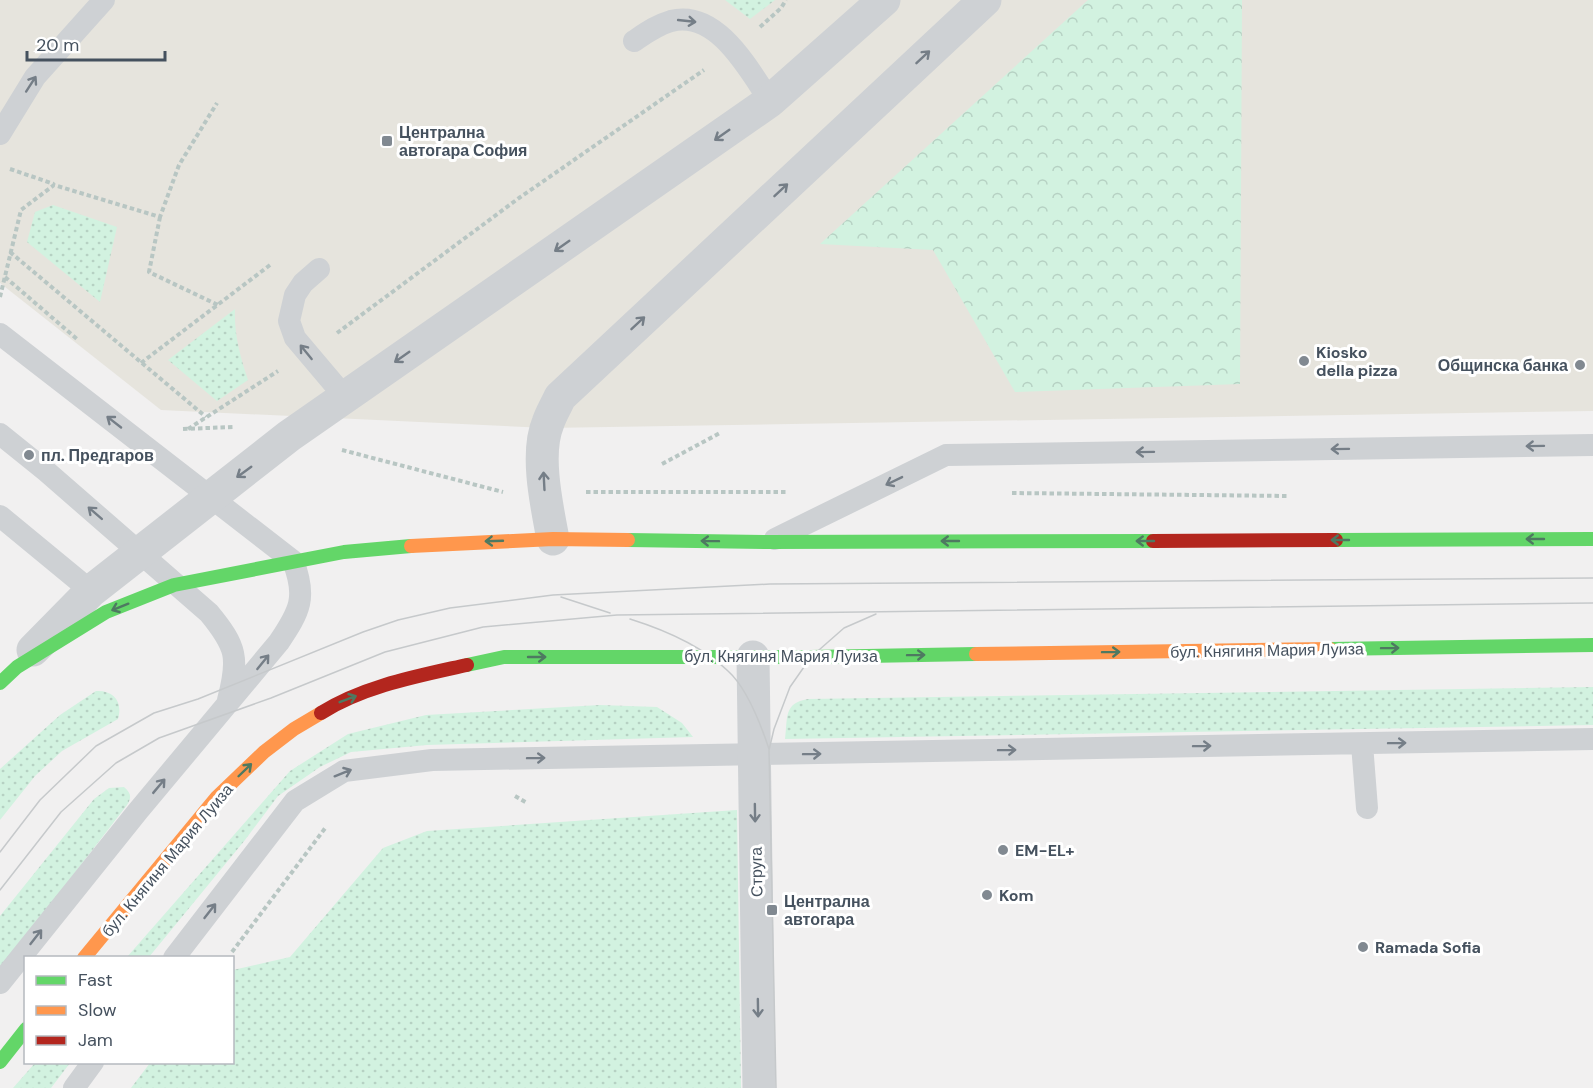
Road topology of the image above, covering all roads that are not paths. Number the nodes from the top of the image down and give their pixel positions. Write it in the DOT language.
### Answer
graph roads {
  1 [pos="104,0"];
  2 [pos="884,0"];
  3 [pos="985,0"];
  4 [pos="634,41"];
  5 [pos="771,101"];
  6 [pos="0,134"];
  7 [pos="319,269"];
  8 [pos="0,334"];
  9 [pos="344,396"];
  10 [pos="0,434"];
  11 [pos="1593,445"];
  12 [pos="209,498"];
  13 [pos="0,516"];
  14 [pos="553,539"];
  15 [pos="1593,539"];
  16 [pos="769,542"];
  17 [pos="139,552"];
  18 [pos="292,561"];
  19 [pos="174,585"];
  20 [pos="91,591"];
  21 [pos="1593,645"];
  22 [pos="753,657"];
  23 [pos="8,675"];
  24 [pos="225,707"];
  25 [pos="1593,739"];
  26 [pos="1362,744"];
  27 [pos="754,755"];
  28 [pos="1367,808"];
  29 [pos="85,956"];
  30 [pos="175,956"];
  31 [pos="0,983"];
  32 [pos="24,1032"];
  33 [pos="0,1062"];
  34 [pos="92,1064"];
  35 [pos="74,1088"];
  36 [pos="759,1088"];
  6 -- 1 [label="lane, one-way"];
  2 -- 5 [label="street"];
  14 -- 3 [label="street, one-way"];
  4 -- 5 [label="lane, one-way"];
  5 -- 9 [label="street, one-way"];
  9 -- 7 [label="lane, one-way"];
  12 -- 8 [label="lane, one-way"];
  9 -- 12 [label="street, one-way"];
  17 -- 10 [label="lane, one-way"];
  11 -- 16 [label="lane, one-way"];
  12 -- 17 [label="street"];
  12 -- 18 [label="lane"];
  13 -- 20 [label="lane"];
  16 -- 14 [label="main road, one-way"];
  14 -- 18 [label="main road, one-way"];
  15 -- 16 [label="main road, one-way"];
  17 -- 19 [label="lane"];
  17 -- 20 [label="street"];
  18 -- 19 [label="main road"];
  24 -- 18 [label="lane, one-way"];
  19 -- 23 [label="main road, one-way"];
  19 -- 24 [label="lane"];
  20 -- 23 [label="street"];
  22 -- 21 [label="main road, бул. Княгиня Мария Луиза, one-way"];
  22 -- 27 [label="street, Струга"];
  29 -- 22 [label="main road, бул. Княгиня Мария Луиза, one-way"];
  31 -- 24 [label="lane, one-way"];
  26 -- 25 [label="lane, one-way"];
  27 -- 26 [label="lane, one-way"];
  26 -- 28 [label="lane"];
  30 -- 27 [label="lane, one-way"];
  27 -- 36 [label="street, Струга, one-way"];
  32 -- 33 [label="main road"];
  34 -- 35 [label="lane"];
}
